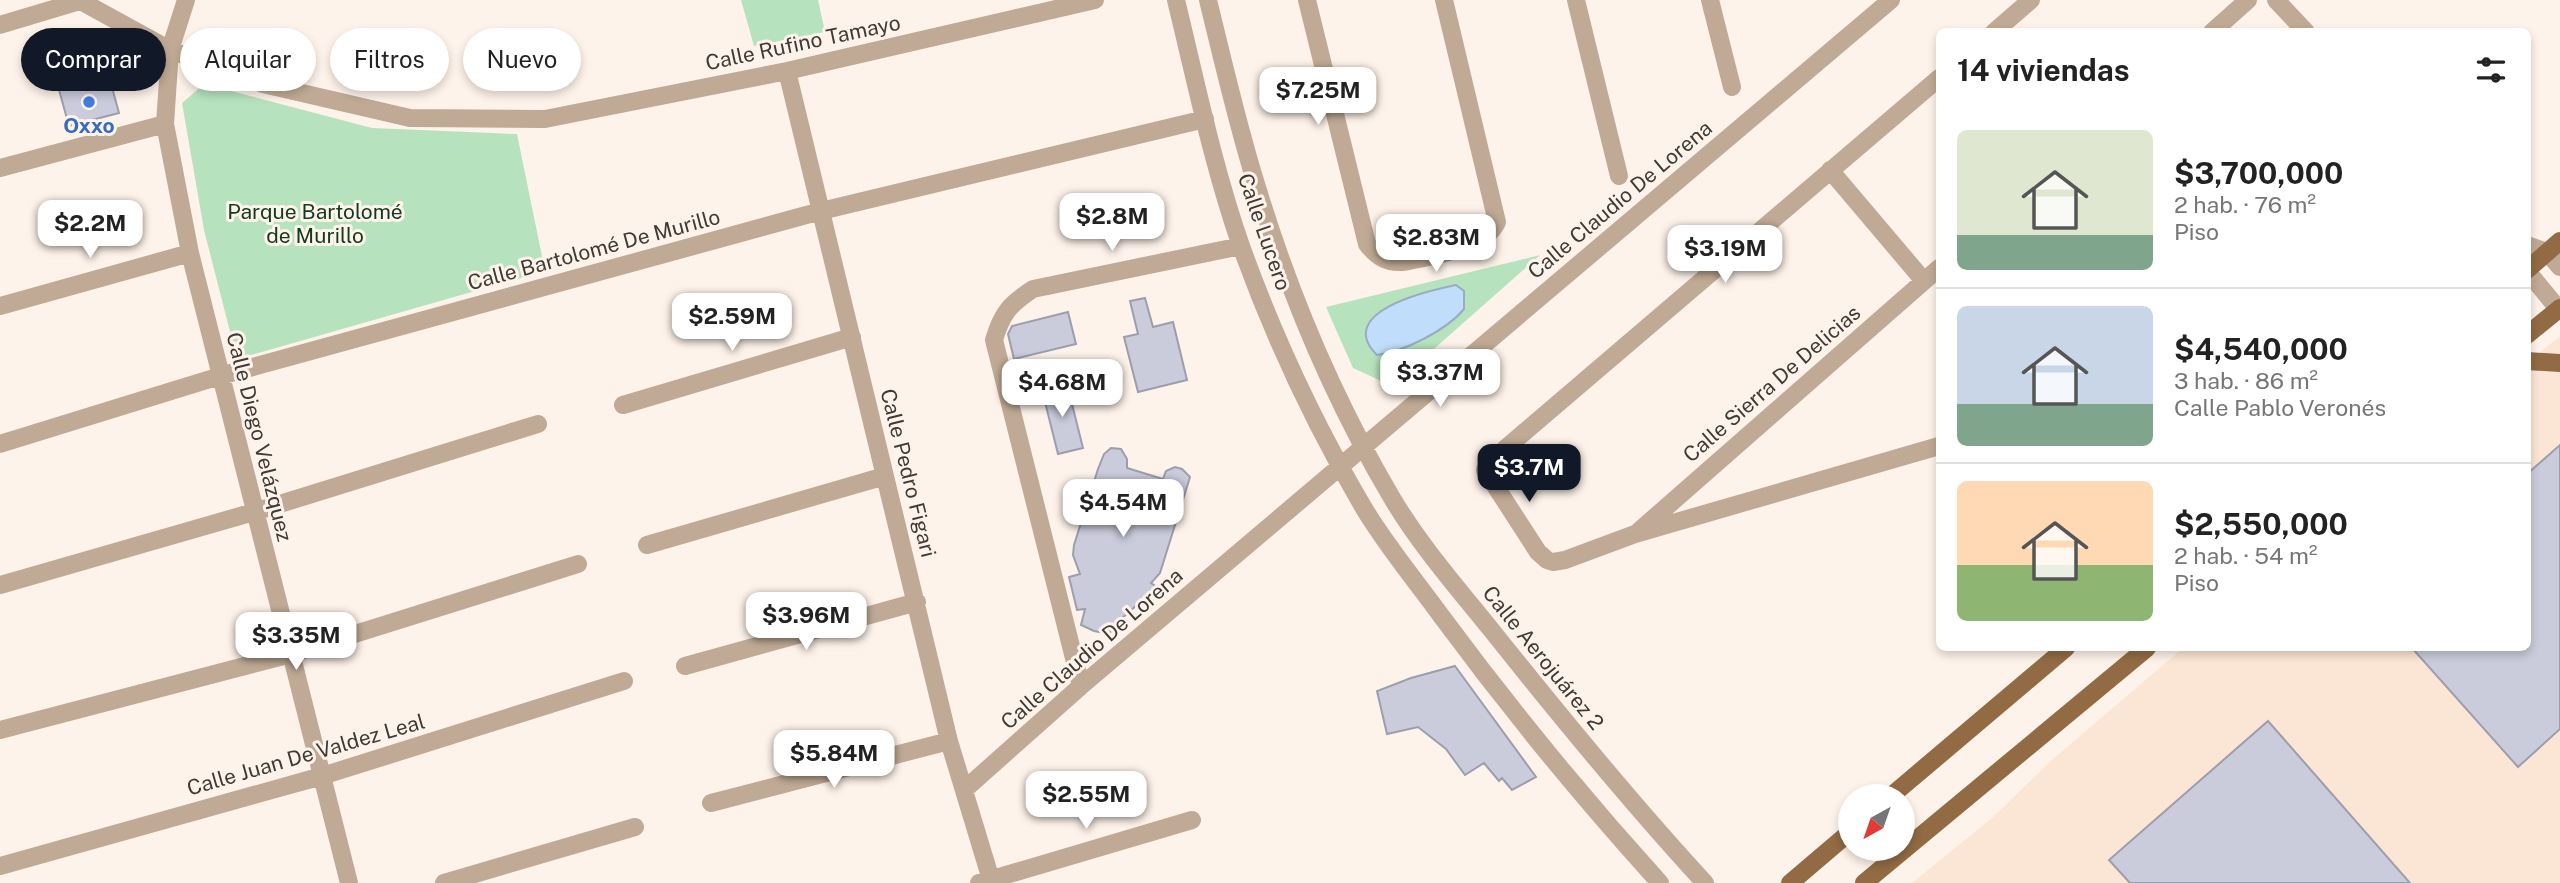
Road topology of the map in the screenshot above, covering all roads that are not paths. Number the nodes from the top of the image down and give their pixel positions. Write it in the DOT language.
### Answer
graph roads {
  1 [pos="186,0"];
  2 [pos="1095,0"];
  3 [pos="1176,0"];
  4 [pos="1208,0"];
  5 [pos="1307,0"];
  6 [pos="1444,0"];
  7 [pos="1576,0"];
  8 [pos="1710,0"];
  9 [pos="1891,0"];
  10 [pos="2031,0"];
  11 [pos="2248,0"];
  12 [pos="2276,0"];
  13 [pos="80,1"];
  14 [pos="0,25"];
  15 [pos="1999,28"];
  16 [pos="2216,28"];
  17 [pos="2302,28"];
  18 [pos="170,50"];
  19 [pos="787,71"];
  20 [pos="1936,81"];
  21 [pos="1732,87"];
  22 [pos="1205,119"];
  23 [pos="165,124"];
  24 [pos="0,168"];
  25 [pos="1830,170"];
  26 [pos="1619,176"];
  27 [pos="821,211"];
  28 [pos="2531,245"];
  29 [pos="1241,246"];
  30 [pos="2554,247"];
  31 [pos="190,253"];
  32 [pos="2531,267"];
  33 [pos="2560,267"];
  34 [pos="1936,271"];
  35 [pos="2531,276"];
  36 [pos="1924,281"];
  37 [pos="0,306"];
  38 [pos="2560,309"];
  39 [pos="2531,332"];
  40 [pos="852,337"];
  41 [pos="2531,361"];
  42 [pos="2560,363"];
  43 [pos="220,376"];
  44 [pos="623,405"];
  45 [pos="538,424"];
  46 [pos="0,444"];
  47 [pos="1936,447"];
  48 [pos="1364,448"];
  49 [pos="1342,466"];
  50 [pos="885,477"];
  51 [pos="254,512"];
  52 [pos="1635,534"];
  53 [pos="648,545"];
  54 [pos="578,564"];
  55 [pos="0,585"];
  56 [pos="917,602"];
  57 [pos="2062,651"];
  58 [pos="2143,651"];
  59 [pos="291,654"];
  60 [pos="685,666"];
  61 [pos="624,681"];
  62 [pos="1081,686"];
  63 [pos="0,730"];
  64 [pos="949,741"];
  65 [pos="322,776"];
  66 [pos="1905,784"];
  67 [pos="964,790"];
  68 [pos="711,803"];
  69 [pos="1192,820"];
  70 [pos="635,827"];
  71 [pos="1838,842"];
  72 [pos="0,866"];
  73 [pos="987,882"];
  74 [pos="349,883"];
  75 [pos="443,883"];
  76 [pos="1660,883"];
  77 [pos="1705,883"];
  78 [pos="1790,883"];
  79 [pos="1864,883"];
  1 -- 18 [label="street, Calle Diego Velázquez"];
  2 -- 19 [label="street, Calle Rufino Tamayo"];
  3 -- 22 [label="street, Calle Lucero"];
  4 -- 48 [label="street, Calle Lucero"];
  5 -- 6 [label="street"];
  7 -- 26 [label="street"];
  8 -- 21 [label="street"];
  9 -- 48 [label="street, Calle Claudio De Lorena"];
  10 -- 15 [label="street"];
  11 -- 16 [label="street"];
  12 -- 17 [label="street"];
  13 -- 14 [label="street"];
  13 -- 18 [label="street, Calle Rufino Tamayo"];
  18 -- 19 [label="street, Calle Rufino Tamayo"];
  18 -- 23 [label="street, Calle Diego Velázquez"];
  19 -- 27 [label="street, Calle Pedro Figari"];
  20 -- 25 [label="street"];
  22 -- 27 [label="street, Calle Bartolomé De Murillo"];
  22 -- 29 [label="street, Calle Lucero"];
  23 -- 24 [label="street"];
  23 -- 31 [label="street, Calle Diego Velázquez"];
  25 -- 36 [label="street"];
  25 -- 52 [label="street"];
  27 -- 40 [label="street, Calle Pedro Figari"];
  27 -- 43 [label="street, Calle Bartolomé De Murillo"];
  28 -- 30 [label="street"];
  29 -- 49 [label="street, Calle Lucero"];
  29 -- 62 [label="street"];
  30 -- 32 [label="main road"];
  30 -- 33 [label="street"];
  31 -- 37 [label="street"];
  31 -- 43 [label="street, Calle Diego Velázquez"];
  34 -- 36 [label="street, Calle Sierra De Delicias"];
  35 -- 38 [label="street"];
  36 -- 52 [label="street, Calle Sierra De Delicias"];
  38 -- 39 [label="main road"];
  40 -- 44 [label="street"];
  40 -- 50 [label="street, Calle Pedro Figari"];
  41 -- 42 [label="main road"];
  43 -- 46 [label="street, Calle Bartolomé De Murillo"];
  43 -- 51 [label="street, Calle Diego Velázquez"];
  45 -- 51 [label="street"];
  47 -- 52 [label="street"];
  48 -- 49 [label="street, Calle Claudio De Lorena"];
  48 -- 77 [label="street, Calle Aerojuárez 2"];
  49 -- 62 [label="street, Calle Claudio De Lorena"];
  49 -- 76 [label="street"];
  50 -- 53 [label="street"];
  50 -- 56 [label="street, Calle Pedro Figari"];
  51 -- 55 [label="street"];
  51 -- 59 [label="street, Calle Diego Velázquez"];
  54 -- 59 [label="street"];
  56 -- 60 [label="street"];
  56 -- 64 [label="street, Calle Pedro Figari"];
  57 -- 66 [label="main road"];
  58 -- 79 [label="main road"];
  59 -- 63 [label="street"];
  59 -- 65 [label="street, Calle Diego Velázquez"];
  61 -- 65 [label="street, Calle Juan De Valdez Leal"];
  62 -- 67 [label="street, Calle Claudio De Lorena"];
  64 -- 67 [label="street, Calle Pedro Figari"];
  64 -- 68 [label="street"];
  65 -- 72 [label="street, Calle Juan De Valdez Leal"];
  65 -- 74 [label="street, Calle Diego Velázquez"];
  67 -- 73 [label="street, Calle Pedro Figari"];
  69 -- 73 [label="street"];
  70 -- 75 [label="street"];
  71 -- 78 [label="main road"];
}
